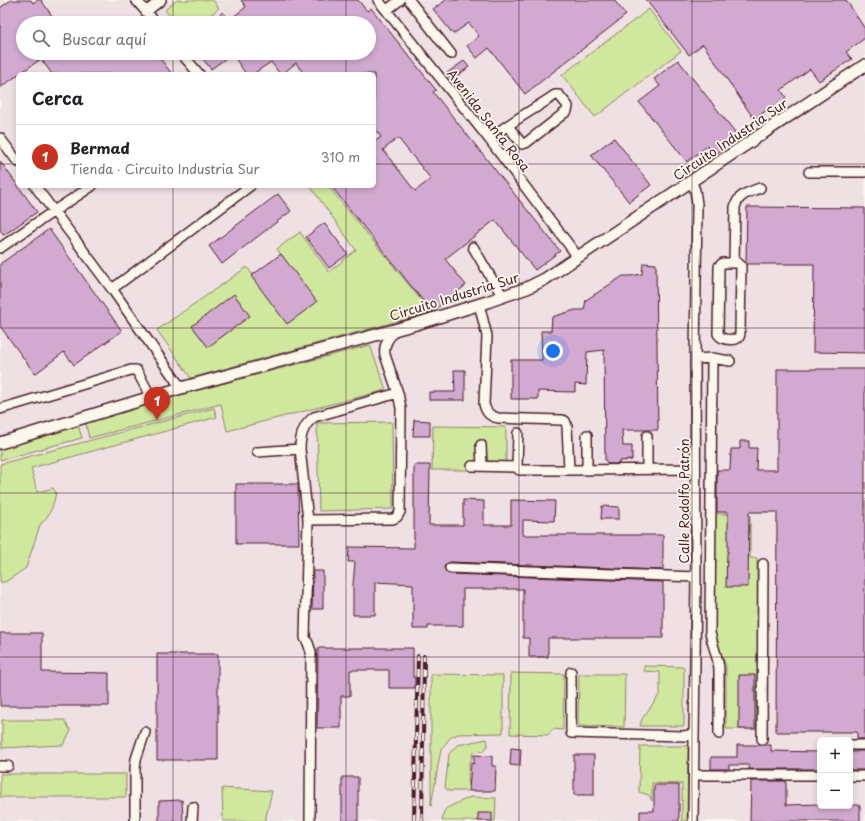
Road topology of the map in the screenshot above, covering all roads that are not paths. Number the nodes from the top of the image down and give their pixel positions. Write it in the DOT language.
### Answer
graph roads {
  1 [pos="136,0"];
  2 [pos="161,0"];
  3 [pos="378,0"];
  4 [pos="400,0"];
  5 [pos="409,0"];
  6 [pos="386,10"];
  7 [pos="146,12"];
  8 [pos="150,16"];
  9 [pos="451,54"];
  10 [pos="187,60"];
  11 [pos="865,66"];
  12 [pos="197,72"];
  13 [pos="508,126"];
  14 [pos="0,138"];
  15 [pos="489,139"];
  16 [pos="16,159"];
  17 [pos="809,172"];
  18 [pos="865,172"];
  19 [pos="691,181"];
  20 [pos="37,188"];
  21 [pos="89,188"];
  22 [pos="247,188"];
  23 [pos="760,188"];
  24 [pos="54,211"];
  25 [pos="473,247"];
  26 [pos="0,248"];
  27 [pos="578,257"];
  28 [pos="734,263"];
  29 [pos="112,289"];
  30 [pos="502,296"];
  31 [pos="479,304"];
  32 [pos="394,330"];
  33 [pos="712,358"];
  34 [pos="695,359"];
  35 [pos="730,361"];
  36 [pos="181,388"];
  37 [pos="398,393"];
  38 [pos="151,397"];
  39 [pos="0,409"];
  40 [pos="518,433"];
  41 [pos="587,435"];
  42 [pos="647,436"];
  43 [pos="0,443"];
  44 [pos="481,445"];
  45 [pos="300,450"];
  46 [pos="257,452"];
  47 [pos="472,466"];
  48 [pos="482,466"];
  49 [pos="517,466"];
  50 [pos="647,469"];
  51 [pos="696,469"];
  52 [pos="569,470"];
  53 [pos="586,470"];
  54 [pos="308,520"];
  55 [pos="763,564"];
  56 [pos="450,568"];
  57 [pos="696,576"];
  58 [pos="571,672"];
  59 [pos="144,732"];
  60 [pos="694,734"];
  61 [pos="719,734"];
  62 [pos="762,739"];
  63 [pos="865,745"];
  64 [pos="853,746"];
  65 [pos="694,775"];
  66 [pos="817,775"];
  67 [pos="853,776"];
  68 [pos="865,776"];
  69 [pos="193,807"];
  70 [pos="135,821"];
  71 [pos="192,821"];
  72 [pos="310,821"];
  73 [pos="693,821"];
  1 -- 7 [label="street"];
  2 -- 7 [label="street"];
  3 -- 6 [label="street, Avenida Santa Rosa"];
  4 -- 6 [label="street"];
  5 -- 9 [label="street"];
  6 -- 15 [label="street, Avenida Santa Rosa"];
  7 -- 8 [label="street"];
  10 -- 12 [label="street"];
  11 -- 19 [label="main road, Circuito Industria Sur"];
  13 -- 13 [label="street"];
  13 -- 15 [label="street"];
  14 -- 16 [label="street"];
  15 -- 27 [label="street, Avenida Santa Rosa"];
  17 -- 18 [label="street"];
  19 -- 27 [label="main road, Circuito Industria Sur"];
  19 -- 34 [label="street, Calle Rodolfo Patrón"];
  20 -- 24 [label="street"];
  21 -- 24 [label="street"];
  22 -- 29 [label="street"];
  23 -- 28 [label="street"];
  24 -- 26 [label="street"];
  24 -- 29 [label="street"];
  25 -- 30 [label="street"];
  27 -- 30 [label="main road, Circuito Industria Sur"];
  28 -- 28 [label="street"];
  29 -- 36 [label="street"];
  30 -- 31 [label="main road, Circuito Industria Sur"];
  31 -- 32 [label="main road, Circuito Industria Sur"];
  31 -- 52 [label="street"];
  32 -- 36 [label="main road, Circuito Industria Sur"];
  32 -- 37 [label="street"];
  33 -- 34 [label="street"];
  33 -- 35 [label="street"];
  33 -- 61 [label="street"];
  34 -- 51 [label="street, Calle Rodolfo Patrón"];
  36 -- 38 [label="main road, Circuito Industria Sur"];
  37 -- 45 [label="street"];
  37 -- 54 [label="street"];
  38 -- 39 [label="street"];
  38 -- 43 [label="main road, Circuito Industria Sur"];
  40 -- 49 [label="street"];
  41 -- 53 [label="street"];
  42 -- 50 [label="street"];
  44 -- 48 [label="street"];
  45 -- 46 [label="street"];
  45 -- 54 [label="street"];
  47 -- 48 [label="street"];
  48 -- 49 [label="street"];
  49 -- 52 [label="street"];
  50 -- 51 [label="street"];
  50 -- 53 [label="street"];
  51 -- 57 [label="street, Calle Rodolfo Patrón"];
  52 -- 53 [label="street"];
  54 -- 72 [label="street"];
  55 -- 62 [label="street"];
  56 -- 57 [label="street"];
  57 -- 60 [label="street, Calle Rodolfo Patrón"];
  58 -- 60 [label="street"];
  59 -- 70 [label="street"];
  60 -- 65 [label="street, Calle Rodolfo Patrón"];
  63 -- 64 [label="street"];
  65 -- 66 [label="street"];
  65 -- 73 [label="street, Calle Rodolfo Patrón"];
  67 -- 68 [label="street"];
  69 -- 71 [label="street"];
}
